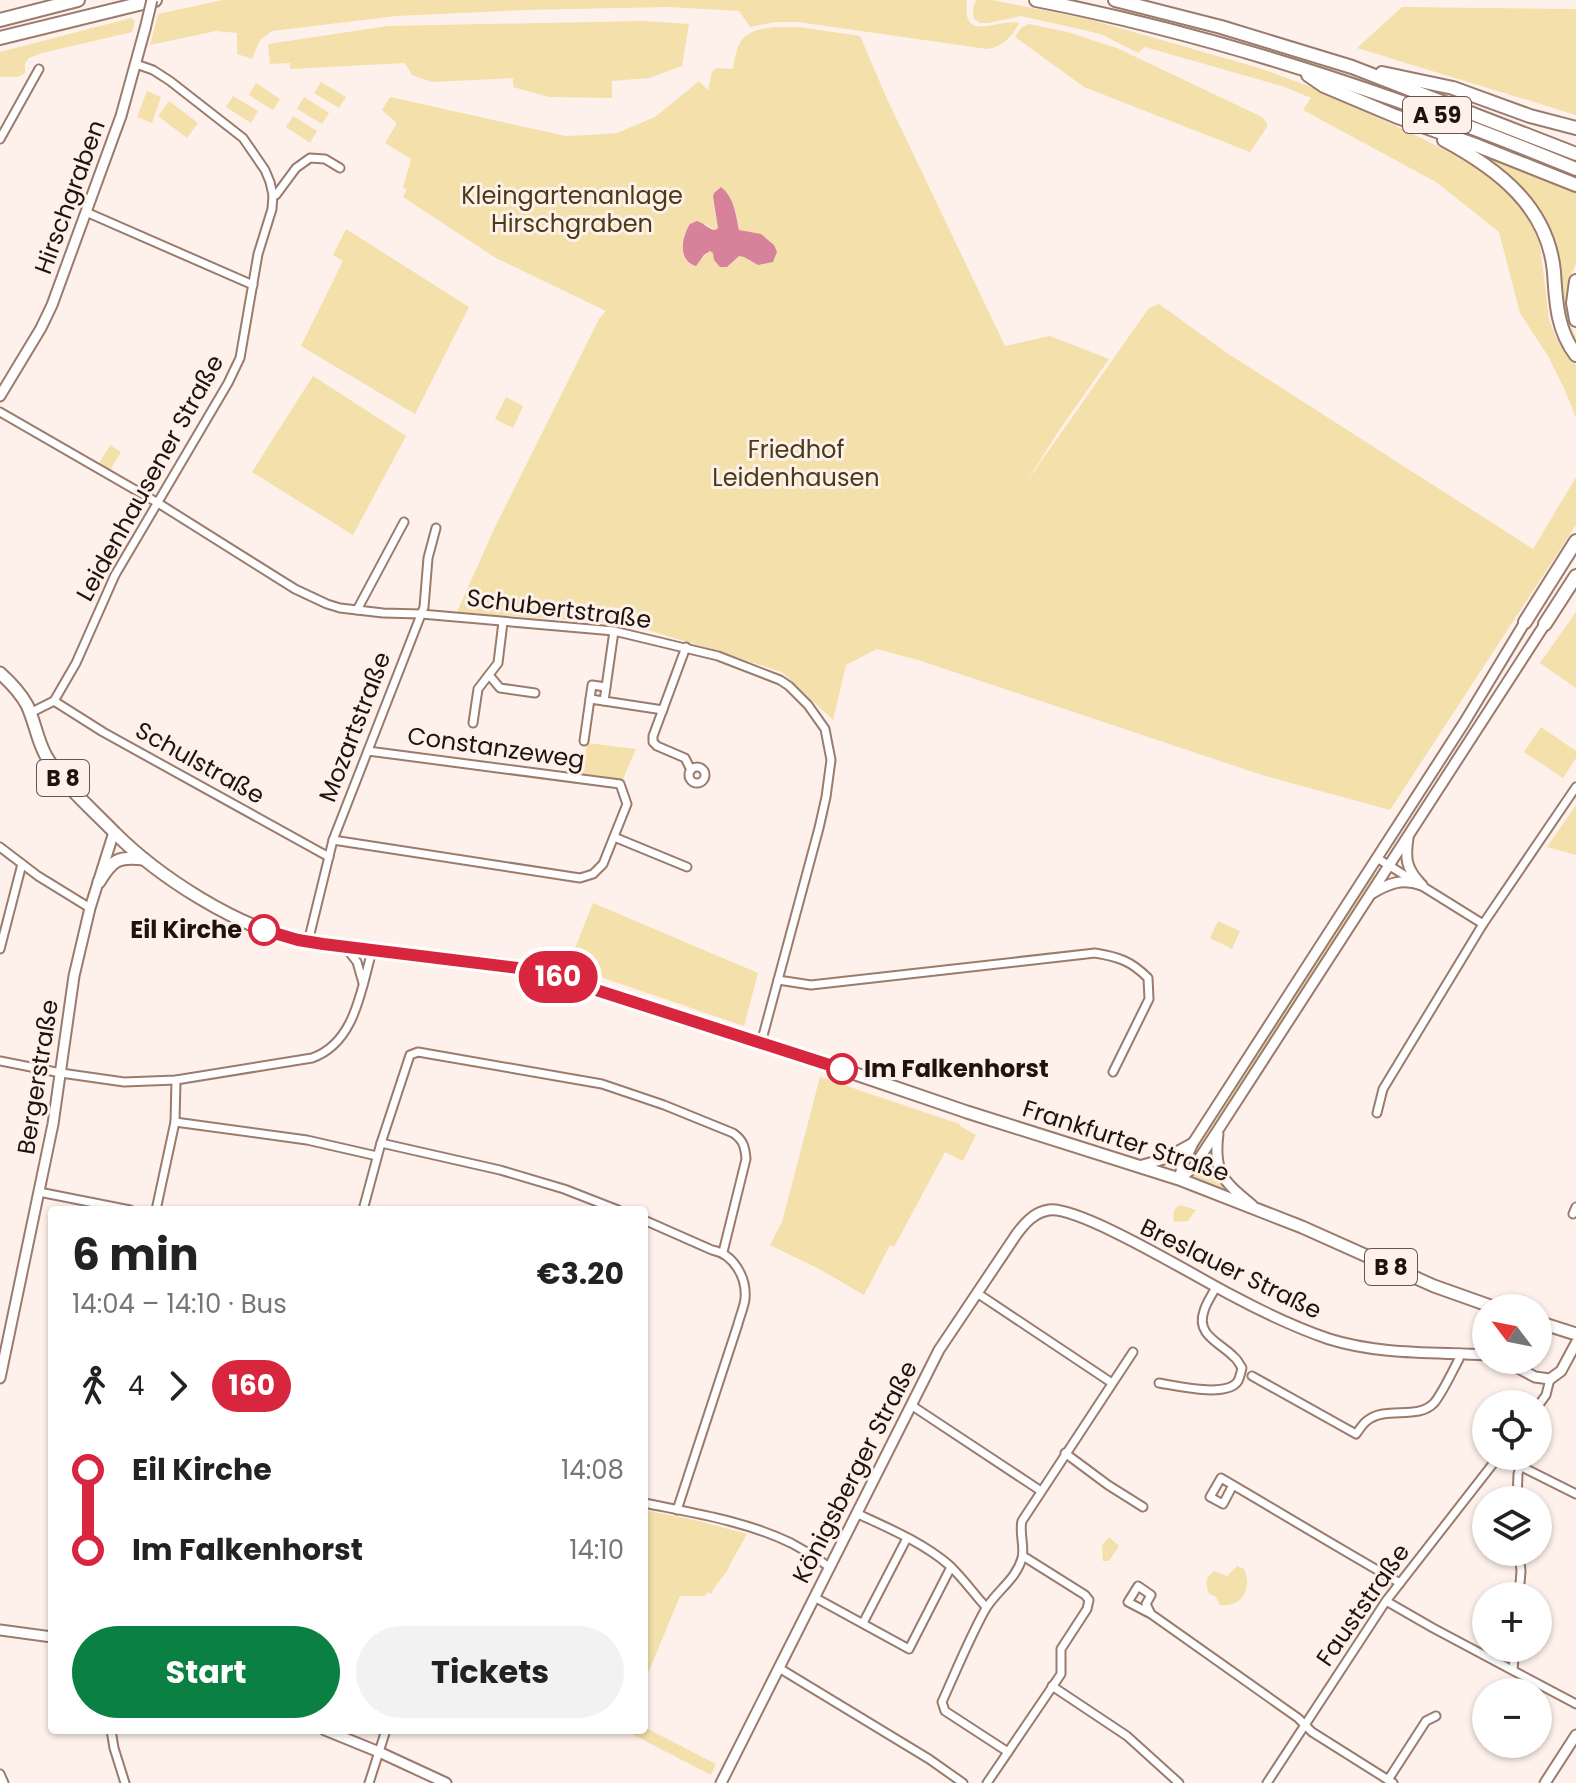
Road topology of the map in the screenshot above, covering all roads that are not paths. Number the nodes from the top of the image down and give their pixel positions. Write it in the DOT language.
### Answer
graph roads {
  1 [pos="78,0"];
  2 [pos="153,0"];
  3 [pos="1036,0"];
  4 [pos="1115,0"];
  5 [pos="0,20"];
  6 [pos="0,38"];
  7 [pos="136,64"];
  8 [pos="1296,67"];
  9 [pos="1352,67"];
  10 [pos="39,69"];
  11 [pos="1530,116"];
  12 [pos="1420,127"];
  13 [pos="1576,128"];
  14 [pos="1576,138"];
  15 [pos="0,139"];
  16 [pos="1576,154"];
  17 [pos="340,168"];
  18 [pos="1576,169"];
  19 [pos="1576,185"];
  20 [pos="273,195"];
  21 [pos="86,212"];
  22 [pos="1576,281"];
  23 [pos="253,285"];
  24 [pos="1576,320"];
  25 [pos="1576,355"];
  26 [pos="0,396"];
  27 [pos="0,412"];
  28 [pos="158,503"];
  29 [pos="404,522"];
  30 [pos="436,528"];
  31 [pos="1576,541"];
  32 [pos="1576,576"];
  33 [pos="1576,587"];
  34 [pos="357,610"];
  35 [pos="421,614"];
  36 [pos="503,622"];
  37 [pos="1525,622"];
  38 [pos="1545,624"];
  39 [pos="614,631"];
  40 [pos="686,647"];
  41 [pos="0,673"];
  42 [pos="489,675"];
  43 [pos="606,687"];
  44 [pos="535,693"];
  45 [pos="590,699"];
  46 [pos="54,701"];
  47 [pos="604,701"];
  48 [pos="663,710"];
  49 [pos="30,713"];
  50 [pos="473,723"];
  51 [pos="584,741"];
  52 [pos="368,751"];
  53 [pos="691,770"];
  54 [pos="1576,787"];
  55 [pos="114,832"];
  56 [pos="1408,835"];
  57 [pos="614,837"];
  58 [pos="333,840"];
  59 [pos="0,847"];
  60 [pos="329,857"];
  61 [pos="1377,858"];
  62 [pos="144,859"];
  63 [pos="22,864"];
  64 [pos="1388,865"];
  65 [pos="687,867"];
  66 [pos="99,882"];
  67 [pos="1422,885"];
  68 [pos="1368,896"];
  69 [pos="90,908"];
  70 [pos="1483,924"];
  71 [pos="308,942"];
  72 [pos="345,947"];
  73 [pos="0,949"];
  74 [pos="372,951"];
  75 [pos="778,980"];
  76 [pos="363,983"];
  77 [pos="761,1043"];
  78 [pos="0,1061"];
  79 [pos="1113,1072"];
  80 [pos="61,1073"];
  81 [pos="176,1080"];
  82 [pos="1377,1113"];
  83 [pos="175,1122"];
  84 [pos="1218,1130"];
  85 [pos="381,1143"];
  86 [pos="1193,1143"];
  87 [pos="377,1156"];
  88 [pos="1139,1166"];
  89 [pos="1179,1179"];
  90 [pos="39,1192"];
  91 [pos="110,1206"];
  92 [pos="157,1206"];
  93 [pos="364,1206"];
  94 [pos="608,1206"];
  95 [pos="1257,1209"];
  96 [pos="1059,1210"];
  97 [pos="648,1222"];
  98 [pos="723,1252"];
  99 [pos="1216,1287"];
  100 [pos="977,1293"];
  101 [pos="1472,1299"];
  102 [pos="1552,1326"];
  103 [pos="1576,1334"];
  104 [pos="1576,1343"];
  105 [pos="1133,1352"];
  106 [pos="1459,1353"];
  107 [pos="1472,1354"];
  108 [pos="1529,1374"];
  109 [pos="1252,1376"];
  110 [pos="0,1378"];
  111 [pos="1550,1379"];
  112 [pos="1112,1383"];
  113 [pos="1159,1383"];
  114 [pos="1547,1390"];
  115 [pos="911,1405"];
  116 [pos="1065,1453"];
  117 [pos="1489,1470"];
  118 [pos="1528,1470"];
  119 [pos="1233,1485"];
  120 [pos="1041,1491"];
  121 [pos="1576,1494"];
  122 [pos="648,1504"];
  123 [pos="1143,1507"];
  124 [pos="677,1510"];
  125 [pos="856,1513"];
  126 [pos="907,1538"];
  127 [pos="1023,1556"];
  128 [pos="829,1567"];
  129 [pos="951,1567"];
  130 [pos="1400,1583"];
  131 [pos="814,1597"];
  132 [pos="1386,1601"];
  133 [pos="986,1607"];
  134 [pos="1151,1614"];
  135 [pos="863,1623"];
  136 [pos="0,1630"];
  137 [pos="48,1636"];
  138 [pos="1514,1662"];
  139 [pos="779,1668"];
  140 [pos="1513,1670"];
  141 [pos="1052,1686"];
  142 [pos="1576,1704"];
  143 [pos="1436,1716"];
  144 [pos="1305,1725"];
  145 [pos="112,1734"];
  146 [pos="335,1734"];
  147 [pos="385,1734"];
  148 [pos="1576,1735"];
  149 [pos="379,1752"];
  150 [pos="1008,1752"];
  151 [pos="0,1774"];
  152 [pos="1390,1781"];
  153 [pos="4,1783"];
  154 [pos="125,1783"];
  155 [pos="369,1783"];
  156 [pos="446,1783"];
  157 [pos="721,1783"];
  158 [pos="963,1783"];
  159 [pos="987,1783"];
  160 [pos="1179,1783"];
  161 [pos="1267,1783"];
  162 [pos="1545,1783"];
  1 -- 5 [label="highway"];
  2 -- 6 [label="highway"];
  2 -- 7 [label="street, Hirschgraben, bridge"];
  3 -- 8 [label="highway, A 59"];
  4 -- 9 [label="highway, A 59"];
  7 -- 20 [label="street"];
  7 -- 21 [label="street, Hirschgraben"];
  8 -- 12 [label="highway"];
  8 -- 18 [label="highway, A 59"];
  9 -- 11 [label="highway"];
  9 -- 16 [label="highway, A 59"];
  10 -- 15 [label="street"];
  11 -- 13 [label="highway"];
  11 -- 14 [label="highway"];
  12 -- 19 [label="highway"];
  12 -- 25 [label="highway"];
  17 -- 20 [label="street, Leidenhausener Straße"];
  20 -- 23 [label="street, Leidenhausener Straße"];
  21 -- 23 [label="street"];
  21 -- 26 [label="street, Hirschgraben"];
  22 -- 24 [label="highway"];
  23 -- 28 [label="street, Leidenhausener Straße"];
  27 -- 28 [label="street, Schubertstraße"];
  28 -- 34 [label="street, Schubertstraße"];
  28 -- 46 [label="street, Leidenhausener Straße"];
  29 -- 34 [label="street"];
  30 -- 35 [label="street, Mozartstraße"];
  31 -- 37 [label="highway"];
  32 -- 38 [label="highway"];
  33 -- 38 [label="highway"];
  34 -- 35 [label="street, Schubertstraße"];
  35 -- 36 [label="street, Schubertstraße"];
  35 -- 52 [label="street, Mozartstraße"];
  36 -- 39 [label="street, Schubertstraße"];
  36 -- 42 [label="street"];
  37 -- 61 [label="street"];
  38 -- 56 [label="street"];
  39 -- 40 [label="street, Schubertstraße"];
  39 -- 43 [label="street"];
  40 -- 48 [label="street"];
  40 -- 75 [label="street, Schubertstraße"];
  41 -- 49 [label="main road, Frankfurter Straße / B 8"];
  42 -- 44 [label="street"];
  42 -- 50 [label="street"];
  43 -- 45 [label="street"];
  43 -- 47 [label="street"];
  45 -- 47 [label="street"];
  45 -- 51 [label="street"];
  46 -- 49 [label="street"];
  46 -- 60 [label="street, Schulstraße"];
  47 -- 48 [label="street"];
  48 -- 53 [label="street"];
  49 -- 55 [label="main road, Frankfurter Straße / B 8"];
  52 -- 57 [label="street, Constanzeweg"];
  52 -- 58 [label="street, Mozartstraße"];
  54 -- 70 [label="street"];
  55 -- 62 [label="main road, Frankfurter Straße / B 8"];
  55 -- 66 [label="street, Bergerstraße"];
  56 -- 64 [label="street"];
  56 -- 67 [label="street"];
  57 -- 58 [label="street"];
  57 -- 65 [label="street"];
  58 -- 60 [label="street, Mozartstraße"];
  59 -- 63 [label="street"];
  60 -- 71 [label="street, Mozartstraße"];
  61 -- 64 [label="street"];
  61 -- 86 [label="street"];
  62 -- 66 [label="main road"];
  62 -- 71 [label="main road, Frankfurter Straße / B 8"];
  63 -- 69 [label="street"];
  63 -- 73 [label="street"];
  64 -- 67 [label="street"];
  64 -- 68 [label="street"];
  66 -- 69 [label="street, Bergerstraße"];
  67 -- 68 [label="street"];
  67 -- 70 [label="street"];
  68 -- 84 [label="street"];
  69 -- 80 [label="street, Bergerstraße"];
  70 -- 82 [label="street"];
  71 -- 72 [label="main road, Frankfurter Straße / B 8"];
  72 -- 74 [label="main road, Frankfurter Straße / B 8"];
  72 -- 76 [label="street"];
  74 -- 76 [label="street"];
  74 -- 77 [label="main road, Frankfurter Straße / B 8"];
  75 -- 77 [label="street, Schubertstraße"];
  75 -- 79 [label="street"];
  76 -- 81 [label="street"];
  77 -- 88 [label="main road, Frankfurter Straße / B 8"];
  78 -- 80 [label="street"];
  80 -- 81 [label="street"];
  80 -- 90 [label="street, Bergerstraße"];
  81 -- 83 [label="street"];
  83 -- 87 [label="street"];
  83 -- 92 [label="street"];
  84 -- 89 [label="street"];
  84 -- 95 [label="street"];
  85 -- 87 [label="street"];
  85 -- 94 [label="street"];
  85 -- 98 [label="street"];
  86 -- 88 [label="street"];
  86 -- 89 [label="street"];
  87 -- 93 [label="street"];
  88 -- 89 [label="main road, Frankfurter Straße / B 8"];
  89 -- 95 [label="main road, Frankfurter Straße / B 8"];
  90 -- 91 [label="street"];
  90 -- 110 [label="street, Bergerstraße"];
  95 -- 101 [label="main road, Frankfurter Straße / B 8"];
  96 -- 99 [label="street, Breslauer Straße"];
  96 -- 100 [label="street, Königsberger Straße"];
  97 -- 98 [label="street"];
  98 -- 124 [label="street"];
  99 -- 106 [label="street, Breslauer Straße"];
  99 -- 113 [label="street"];
  100 -- 112 [label="street"];
  100 -- 115 [label="street, Königsberger Straße"];
  102 -- 103 [label="main road"];
  104 -- 111 [label="street"];
  105 -- 112 [label="street"];
  106 -- 107 [label="street, Breslauer Straße"];
  106 -- 109 [label="street"];
  108 -- 111 [label="street"];
  111 -- 114 [label="street"];
  112 -- 116 [label="street"];
  115 -- 120 [label="street"];
  115 -- 125 [label="street, Königsberger Straße"];
  116 -- 120 [label="street"];
  116 -- 123 [label="street"];
  117 -- 130 [label="street, Fauststraße"];
  118 -- 121 [label="street"];
  119 -- 130 [label="street"];
  120 -- 127 [label="street"];
  122 -- 124 [label="street"];
  124 -- 128 [label="street"];
  125 -- 126 [label="street"];
  125 -- 128 [label="street, Königsberger Straße"];
  126 -- 129 [label="street"];
  126 -- 135 [label="street"];
  127 -- 133 [label="street"];
  127 -- 141 [label="street"];
  128 -- 131 [label="street, Königsberger Straße"];
  129 -- 133 [label="street"];
  129 -- 135 [label="street"];
  130 -- 132 [label="street, Fauststraße"];
  131 -- 135 [label="street"];
  131 -- 139 [label="street, Königsberger Straße"];
  132 -- 140 [label="street"];
  132 -- 144 [label="street, Fauststraße"];
  133 -- 150 [label="street"];
  134 -- 144 [label="street"];
  136 -- 137 [label="street"];
  138 -- 140 [label="street"];
  139 -- 157 [label="street, Königsberger Straße"];
  139 -- 158 [label="street"];
  140 -- 142 [label="street"];
  141 -- 150 [label="street"];
  141 -- 160 [label="street"];
  143 -- 152 [label="street"];
  144 -- 152 [label="street"];
  144 -- 161 [label="street, Fauststraße"];
  145 -- 154 [label="street"];
  146 -- 149 [label="street"];
  147 -- 149 [label="street"];
  148 -- 162 [label="street"];
  149 -- 155 [label="street"];
  149 -- 156 [label="street"];
  150 -- 159 [label="street"];
  151 -- 153 [label="street"];
}
